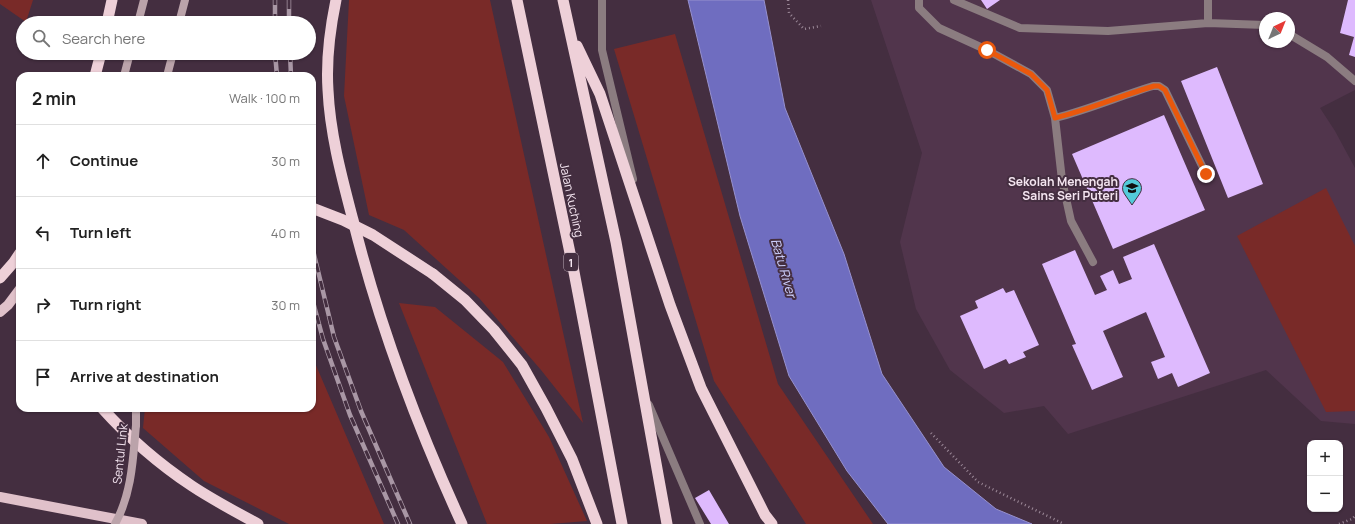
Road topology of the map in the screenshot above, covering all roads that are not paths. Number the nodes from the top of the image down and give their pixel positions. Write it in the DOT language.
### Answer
graph roads {
  1 [pos="112,0"];
  2 [pos="144,0"];
  3 [pos="185,0"];
  4 [pos="336,0"];
  5 [pos="517,0"];
  6 [pos="563,0"];
  7 [pos="602,0"];
  8 [pos="919,0"];
  9 [pos="954,0"];
  10 [pos="1208,0"];
  11 [pos="109,16"];
  12 [pos="140,16"];
  13 [pos="181,16"];
  14 [pos="1208,23"];
  15 [pos="1259,25"];
  16 [pos="570,32"];
  17 [pos="1295,38"];
  18 [pos="98,60"];
  19 [pos="128,60"];
  20 [pos="171,60"];
  21 [pos="96,72"];
  22 [pos="125,72"];
  23 [pos="168,72"];
  24 [pos="1355,81"];
  25 [pos="1055,118"];
  26 [pos="1206,174"];
  27 [pos="316,210"];
  28 [pos="645,228"];
  29 [pos="16,259"];
  30 [pos="1093,262"];
  31 [pos="0,278"];
  32 [pos="16,294"];
  33 [pos="0,312"];
  34 [pos="644,393"];
  35 [pos="106,412"];
  36 [pos="136,412"];
  37 [pos="0,497"];
  38 [pos="115,524"];
  39 [pos="142,524"];
  40 [pos="258,524"];
  41 [pos="462,524"];
  42 [pos="597,524"];
  43 [pos="622,524"];
  44 [pos="667,524"];
  45 [pos="700,524"];
  46 [pos="772,524"];
  1 -- 11 [label="highway"];
  2 -- 12 [label="main road"];
  3 -- 13 [label="main road"];
  4 -- 41 [label="highway"];
  5 -- 43 [label="highway, Jalan Kuching / 1"];
  6 -- 16 [label="highway"];
  7 -- 28 [label="lane"];
  8 -- 25 [label="lane"];
  9 -- 14 [label="lane"];
  10 -- 14 [label="lane"];
  14 -- 15 [label="lane"];
  16 -- 28 [label="highway"];
  16 -- 34 [label="highway"];
  17 -- 24 [label="lane"];
  18 -- 21 [label="highway"];
  19 -- 22 [label="main road"];
  20 -- 23 [label="main road"];
  25 -- 26 [label="lane"];
  25 -- 30 [label="lane"];
  27 -- 42 [label="highway, bridge"];
  28 -- 46 [label="highway"];
  29 -- 31 [label="highway"];
  32 -- 33 [label="main road"];
  34 -- 44 [label="highway"];
  34 -- 45 [label="lane"];
  35 -- 40 [label="highway"];
  36 -- 38 [label="main road, Sentul Link, bridge"];
  37 -- 39 [label="main road"];
}
